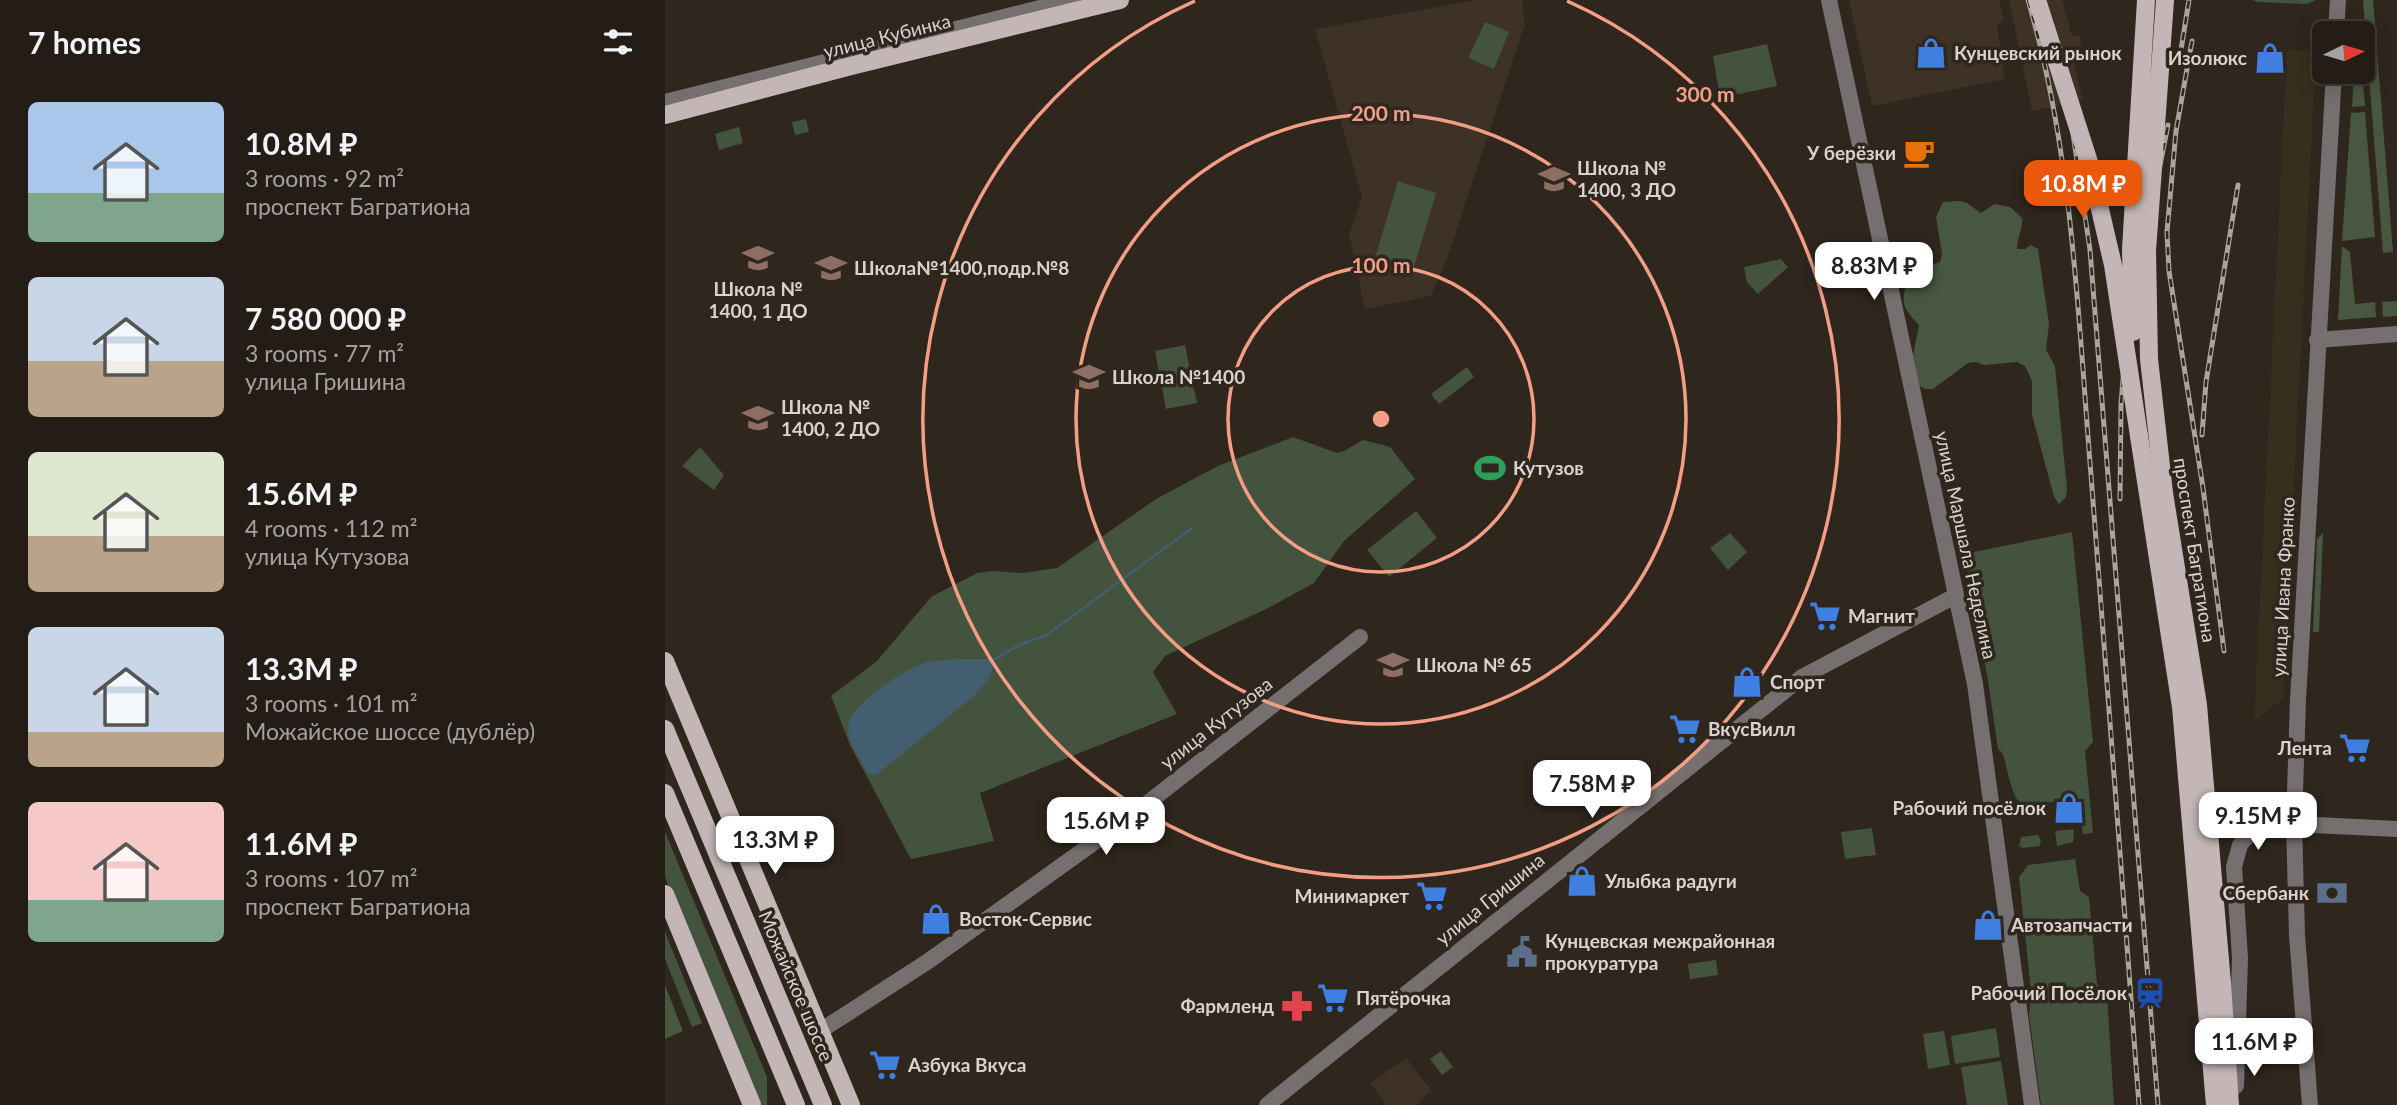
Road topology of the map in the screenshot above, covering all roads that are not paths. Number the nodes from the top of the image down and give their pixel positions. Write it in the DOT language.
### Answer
graph roads {
  1 [pos="1073,0"];
  2 [pos="1120,0"];
  3 [pos="1829,0"];
  4 [pos="2037,0"];
  5 [pos="2146,0"];
  6 [pos="2165,0"];
  7 [pos="2338,0"];
  8 [pos="2337,21"];
  9 [pos="2333,84"];
  10 [pos="665,102"];
  11 [pos="665,115"];
  12 [pos="2397,334"];
  13 [pos="2317,340"];
  14 [pos="2139,436"];
  15 [pos="1955,596"];
  16 [pos="1360,637"];
  17 [pos="665,661"];
  18 [pos="665,729"];
  19 [pos="665,793"];
  20 [pos="2294,823"];
  21 [pos="2397,829"];
  22 [pos="665,894"];
  23 [pos="2214,984"];
  24 [pos="820,1031"];
  25 [pos="752,1105"];
  26 [pos="796,1105"];
  27 [pos="823,1105"];
  28 [pos="851,1105"];
  29 [pos="1267,1105"];
  30 [pos="2032,1105"];
  31 [pos="2215,1105"];
  32 [pos="2233,1105"];
  33 [pos="2310,1105"];
  1 -- 10 [label="street"];
  2 -- 11 [label="main road, улица Кубинка"];
  3 -- 15 [label="street, улица Маршала Неделина"];
  4 -- 14 [label="main road, bridge"];
  5 -- 14 [label="main road, проспект Багратиона, bridge"];
  6 -- 23 [label="main road, проспект Багратиона, bridge"];
  7 -- 8 [label="street"];
  9 -- 13 [label="street, улица Ивана Франко"];
  12 -- 13 [label="street"];
  13 -- 20 [label="street, улица Ивана Франко"];
  14 -- 23 [label="main road, проспект Багратиона"];
  15 -- 29 [label="street, улица Гришина"];
  15 -- 30 [label="street, улица Маршала Неделина"];
  16 -- 24 [label="street, улица Кутузова"];
  17 -- 24 [label="main road"];
  18 -- 27 [label="main road, Можайское шоссе"];
  19 -- 26 [label="main road"];
  20 -- 21 [label="street"];
  20 -- 32 [label="street"];
  20 -- 33 [label="street, улица Ивана Франко"];
  22 -- 25 [label="main road"];
  23 -- 31 [label="main road, проспект Багратиона"];
  23 -- 32 [label="main road, проспект Багратиона"];
  24 -- 28 [label="main road"];
}
